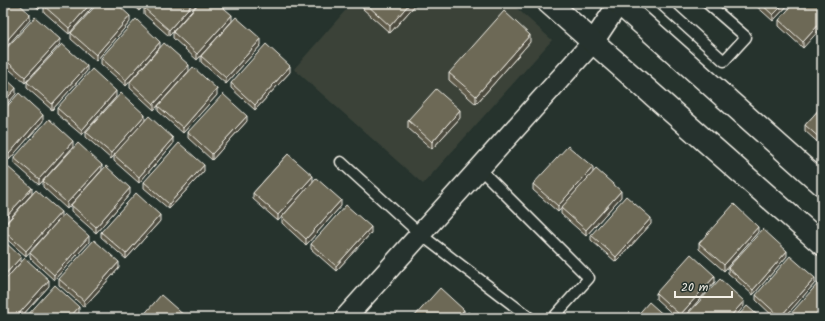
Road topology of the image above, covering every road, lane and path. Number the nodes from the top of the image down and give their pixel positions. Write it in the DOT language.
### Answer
graph roads {
  1 [pos="549,3"];
  2 [pos="619,3"];
  3 [pos="660,3"];
  4 [pos="707,3"];
  5 [pos="592,42"];
  6 [pos="342,162"];
  7 [pos="479,168"];
  8 [pos="822,184"];
  9 [pos="420,234"];
  10 [pos="822,244"];
  11 [pos="345,318"];
  12 [pos="530,318"];
  13 [pos="553,318"];
  1 -- 5 [label="street"];
  2 -- 5 [label="street"];
  2 -- 8 [label="street"];
  3 -- 4 [label="lane"];
  5 -- 7 [label="street"];
  5 -- 10 [label="street"];
  6 -- 9 [label="lane"];
  7 -- 9 [label="street"];
  7 -- 13 [label="lane"];
  9 -- 11 [label="street"];
  9 -- 12 [label="lane"];
}
